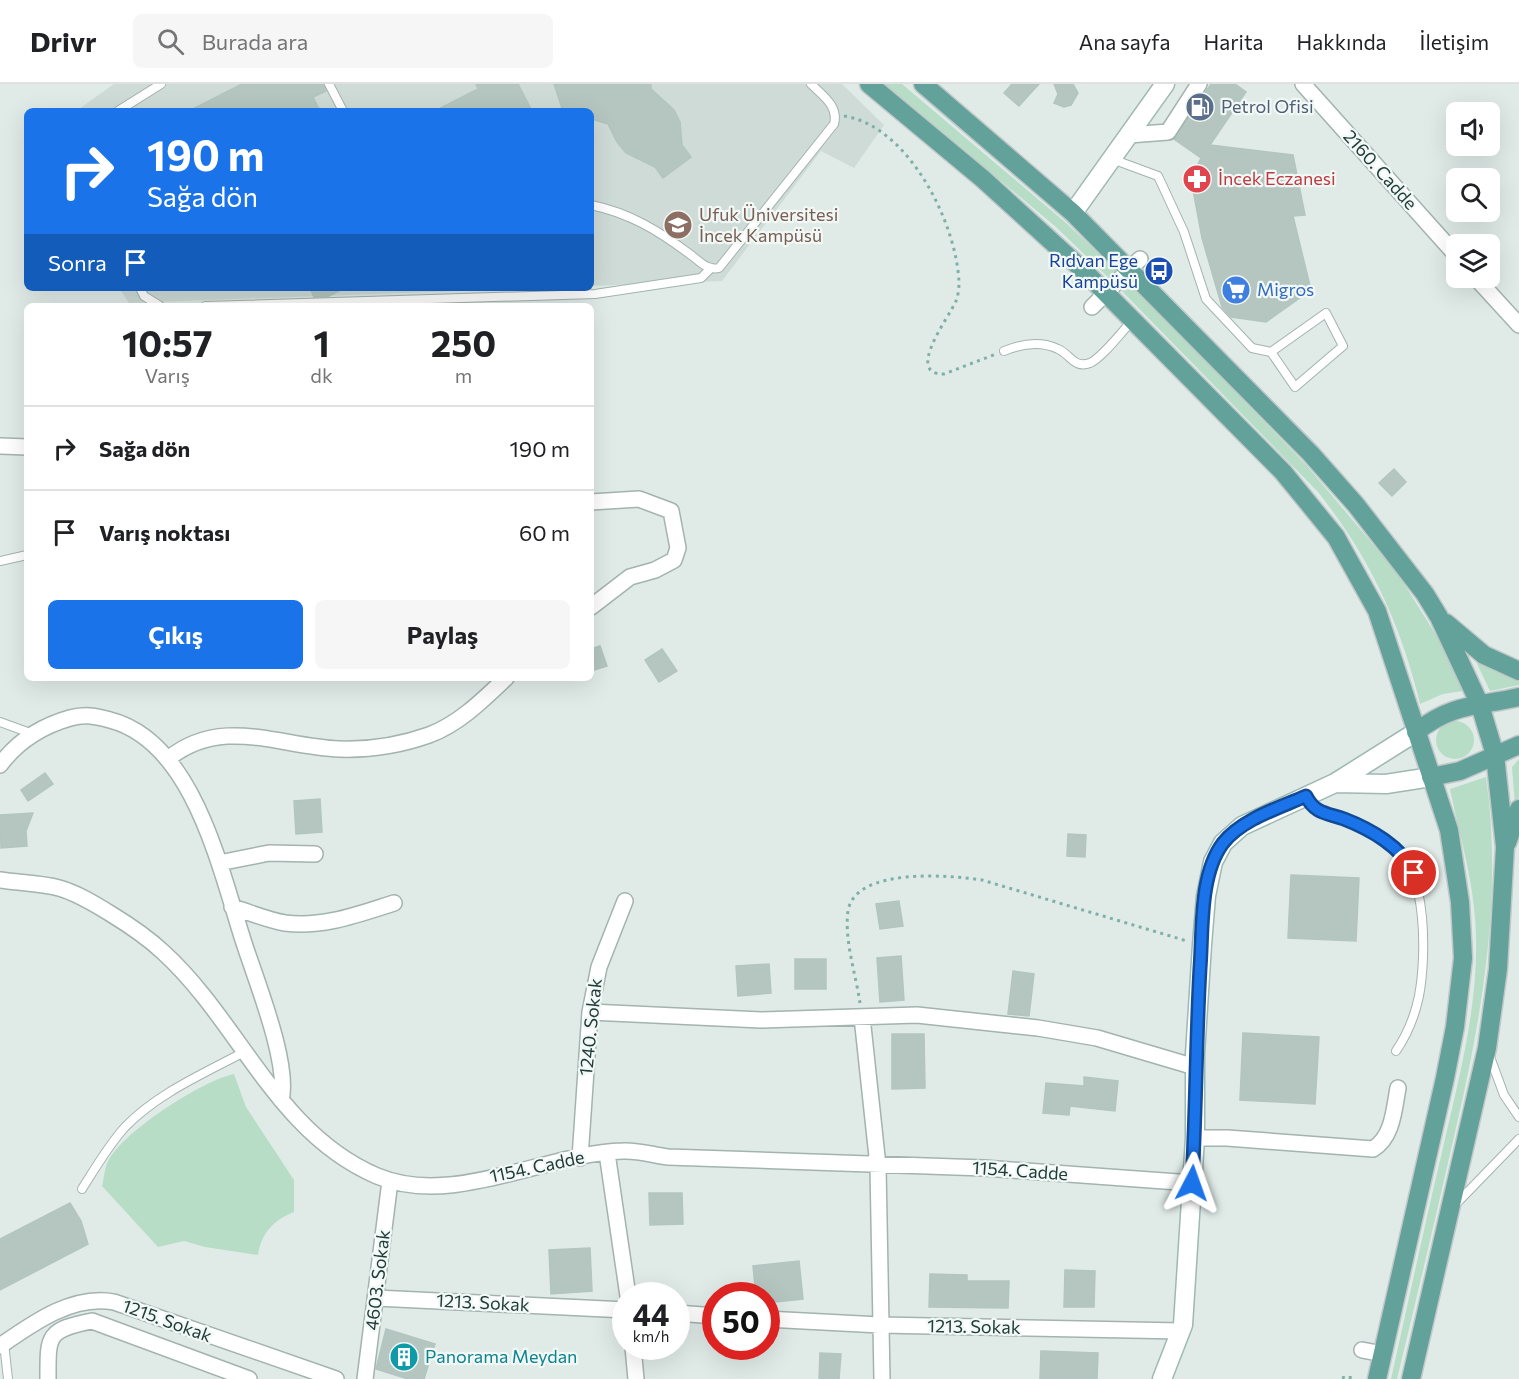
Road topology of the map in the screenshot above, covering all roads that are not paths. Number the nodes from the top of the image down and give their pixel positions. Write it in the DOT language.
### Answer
graph roads {
  1 [pos="161,84"];
  2 [pos="329,84"];
  3 [pos="811,84"];
  4 [pos="869,84"];
  5 [pos="923,84"];
  6 [pos="1165,84"];
  7 [pos="1199,84"];
  8 [pos="1304,84"];
  9 [pos="123,108"];
  10 [pos="341,108"];
  11 [pos="1129,135"];
  12 [pos="1112,159"];
  13 [pos="594,206"];
  14 [pos="1073,213"];
  15 [pos="1446,244"];
  16 [pos="1135,264"];
  17 [pos="711,268"];
  18 [pos="1485,288"];
  19 [pos="142,291"];
  20 [pos="1106,293"];
  21 [pos="155,303"];
  22 [pos="302,303"];
  23 [pos="1092,307"];
  24 [pos="1133,320"];
  25 [pos="1519,325"];
  26 [pos="1004,351"];
  27 [pos="1272,352"];
  28 [pos="0,446"];
  29 [pos="24,447"];
  30 [pos="594,502"];
  31 [pos="24,556"];
  32 [pos="0,561"];
  33 [pos="594,605"];
  34 [pos="1439,616"];
  35 [pos="1519,671"];
  36 [pos="503,681"];
  37 [pos="1519,697"];
  38 [pos="1480,705"];
  39 [pos="0,722"];
  40 [pos="1416,732"];
  41 [pos="33,735"];
  42 [pos="1519,745"];
  43 [pos="1495,755"];
  44 [pos="168,759"];
  45 [pos="0,765"];
  46 [pos="1431,777"];
  47 [pos="1335,783"];
  48 [pos="1306,796"];
  49 [pos="1519,809"];
  50 [pos="1505,847"];
  51 [pos="315,854"];
  52 [pos="219,863"];
  53 [pos="2,885"];
  54 [pos="625,901"];
  55 [pos="394,903"];
  56 [pos="232,907"];
  57 [pos="590,1012"];
  58 [pos="862,1017"];
  59 [pos="1487,1048"];
  60 [pos="1396,1051"];
  61 [pos="244,1052"];
  62 [pos="1195,1068"];
  63 [pos="1398,1088"];
  64 [pos="281,1100"];
  65 [pos="1519,1117"];
  66 [pos="1195,1138"];
  67 [pos="1519,1139"];
  68 [pos="607,1153"];
  69 [pos="580,1158"];
  70 [pos="878,1166"];
  71 [pos="390,1180"];
  72 [pos="1192,1183"];
  73 [pos="82,1189"];
  74 [pos="1450,1211"];
  75 [pos="626,1282"];
  76 [pos="376,1298"];
  77 [pos="612,1309"];
  78 [pos="780,1320"];
  79 [pos="880,1325"];
  80 [pos="1181,1331"];
  81 [pos="2,1345"];
  82 [pos="1362,1350"];
  83 [pos="1383,1354"];
  84 [pos="634,1360"];
  85 [pos="8,1379"];
  86 [pos="48,1379"];
  87 [pos="249,1379"];
  88 [pos="336,1379"];
  89 [pos="365,1379"];
  90 [pos="636,1379"];
  91 [pos="882,1379"];
  92 [pos="1162,1379"];
  93 [pos="1377,1379"];
  94 [pos="1411,1379"];
  1 -- 9 [label="lane"];
  2 -- 10 [label="lane"];
  3 -- 17 [label="lane"];
  4 -- 20 [label="main road"];
  5 -- 14 [label="main road"];
  6 -- 11 [label="main road"];
  7 -- 11 [label="street"];
  8 -- 15 [label="street, 2160. Cadde"];
  11 -- 12 [label="main road"];
  12 -- 14 [label="main road"];
  12 -- 27 [label="lane"];
  13 -- 17 [label="lane"];
  14 -- 16 [label="main road"];
  16 -- 20 [label="street"];
  16 -- 34 [label="main road"];
  17 -- 22 [label="lane"];
  18 -- 25 [label="street"];
  19 -- 21 [label="lane"];
  20 -- 23 [label="street"];
  20 -- 24 [label="main road"];
  24 -- 26 [label="lane"];
  24 -- 40 [label="main road"];
  27 -- 27 [label="lane"];
  28 -- 29 [label="street"];
  30 -- 33 [label="street"];
  31 -- 32 [label="lane"];
  34 -- 35 [label="main road"];
  34 -- 38 [label="main road"];
  36 -- 44 [label="street"];
  37 -- 38 [label="main road"];
  38 -- 40 [label="main road"];
  38 -- 43 [label="main road"];
  39 -- 41 [label="lane"];
  40 -- 46 [label="main road"];
  40 -- 47 [label="main road"];
  41 -- 44 [label="street"];
  41 -- 45 [label="street"];
  42 -- 43 [label="main road"];
  43 -- 46 [label="main road"];
  43 -- 50 [label="main road"];
  44 -- 52 [label="street"];
  46 -- 47 [label="main road"];
  46 -- 83 [label="main road"];
  47 -- 48 [label="main road"];
  48 -- 60 [label="lane"];
  48 -- 62 [label="main road"];
  49 -- 50 [label="main road"];
  50 -- 59 [label="main road"];
  51 -- 52 [label="street"];
  52 -- 56 [label="street"];
  53 -- 61 [label="street, 1154. Cadde"];
  54 -- 57 [label="street, 1240. Sokak"];
  55 -- 56 [label="street"];
  56 -- 64 [label="street"];
  57 -- 58 [label="street"];
  57 -- 69 [label="street, 1240. Sokak"];
  58 -- 62 [label="street"];
  58 -- 70 [label="street"];
  59 -- 65 [label="lane"];
  59 -- 74 [label="main road"];
  61 -- 64 [label="street, 1154. Cadde"];
  61 -- 73 [label="lane"];
  62 -- 66 [label="main road"];
  63 -- 66 [label="street"];
  64 -- 71 [label="street, 1154. Cadde"];
  66 -- 72 [label="main road"];
  67 -- 74 [label="lane"];
  68 -- 69 [label="street, 1154. Cadde"];
  68 -- 70 [label="street, 1154. Cadde"];
  68 -- 75 [label="street"];
  69 -- 71 [label="street, 1154. Cadde"];
  70 -- 72 [label="street, 1154. Cadde"];
  70 -- 79 [label="street"];
  71 -- 76 [label="street, 4603. Sokak"];
  72 -- 80 [label="main road"];
  74 -- 94 [label="main road"];
  76 -- 77 [label="street, 1213. Sokak"];
  76 -- 89 [label="street, 4603. Sokak"];
  78 -- 79 [label="street, 1213. Sokak"];
  79 -- 80 [label="street, 1213. Sokak"];
  79 -- 91 [label="street"];
  80 -- 92 [label="main road"];
  81 -- 85 [label="lane"];
  81 -- 88 [label="street, 1215. Sokak"];
  82 -- 83 [label="street"];
  83 -- 93 [label="main road"];
  84 -- 90 [label="street"];
  86 -- 87 [label="street"];
}
